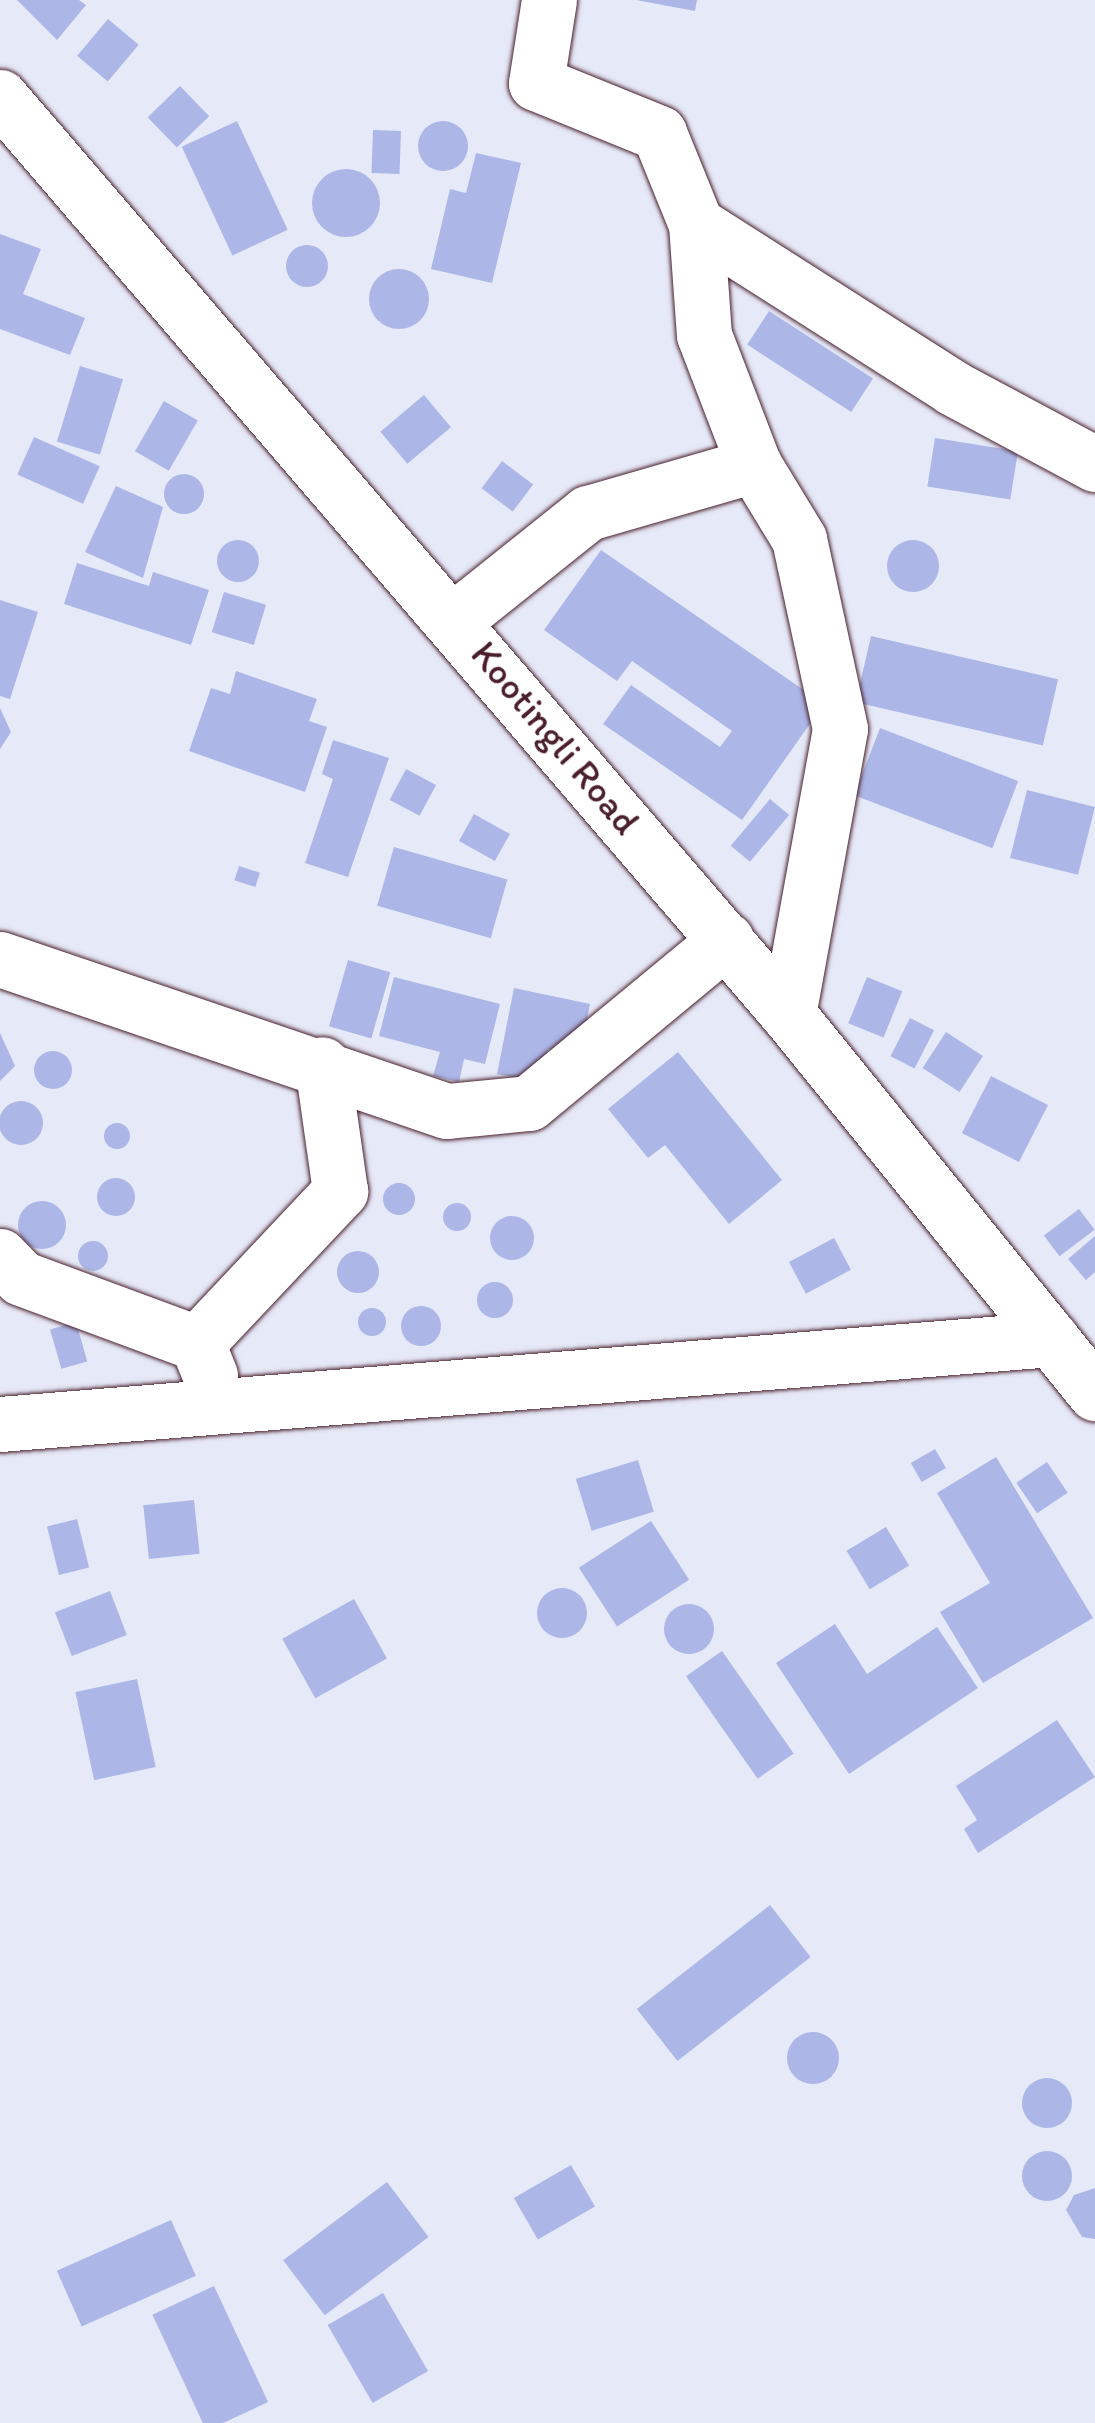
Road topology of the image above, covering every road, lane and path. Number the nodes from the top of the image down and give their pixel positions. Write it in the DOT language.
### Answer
graph roads {
  1 [pos="549,0"];
  2 [pos="0,97"];
  3 [pos="696,224"];
  4 [pos="1095,464"];
  5 [pos="754,465"];
  6 [pos="455,619"];
  7 [pos="726,940"];
  8 [pos="0,959"];
  9 [pos="788,1014"];
  10 [pos="322,1064"];
  11 [pos="0,1256"];
  12 [pos="1052,1339"];
  13 [pos="197,1343"];
  14 [pos="1095,1392"];
  15 [pos="223,1408"];
  16 [pos="0,1424"];
  1 -- 3 [label="street"];
  2 -- 6 [label="street, Kootingli Road"];
  3 -- 4 [label="street"];
  3 -- 5 [label="street"];
  5 -- 6 [label="street"];
  5 -- 9 [label="street"];
  6 -- 7 [label="street, Kootingli Road"];
  7 -- 9 [label="street, Kootingli Road"];
  7 -- 10 [label="street"];
  8 -- 10 [label="street"];
  9 -- 12 [label="street, Kootingli Road"];
  10 -- 13 [label="street"];
  11 -- 13 [label="street"];
  12 -- 14 [label="street, Kootingli Road"];
  12 -- 15 [label="street"];
  13 -- 15 [label="street"];
  15 -- 16 [label="street"];
}
